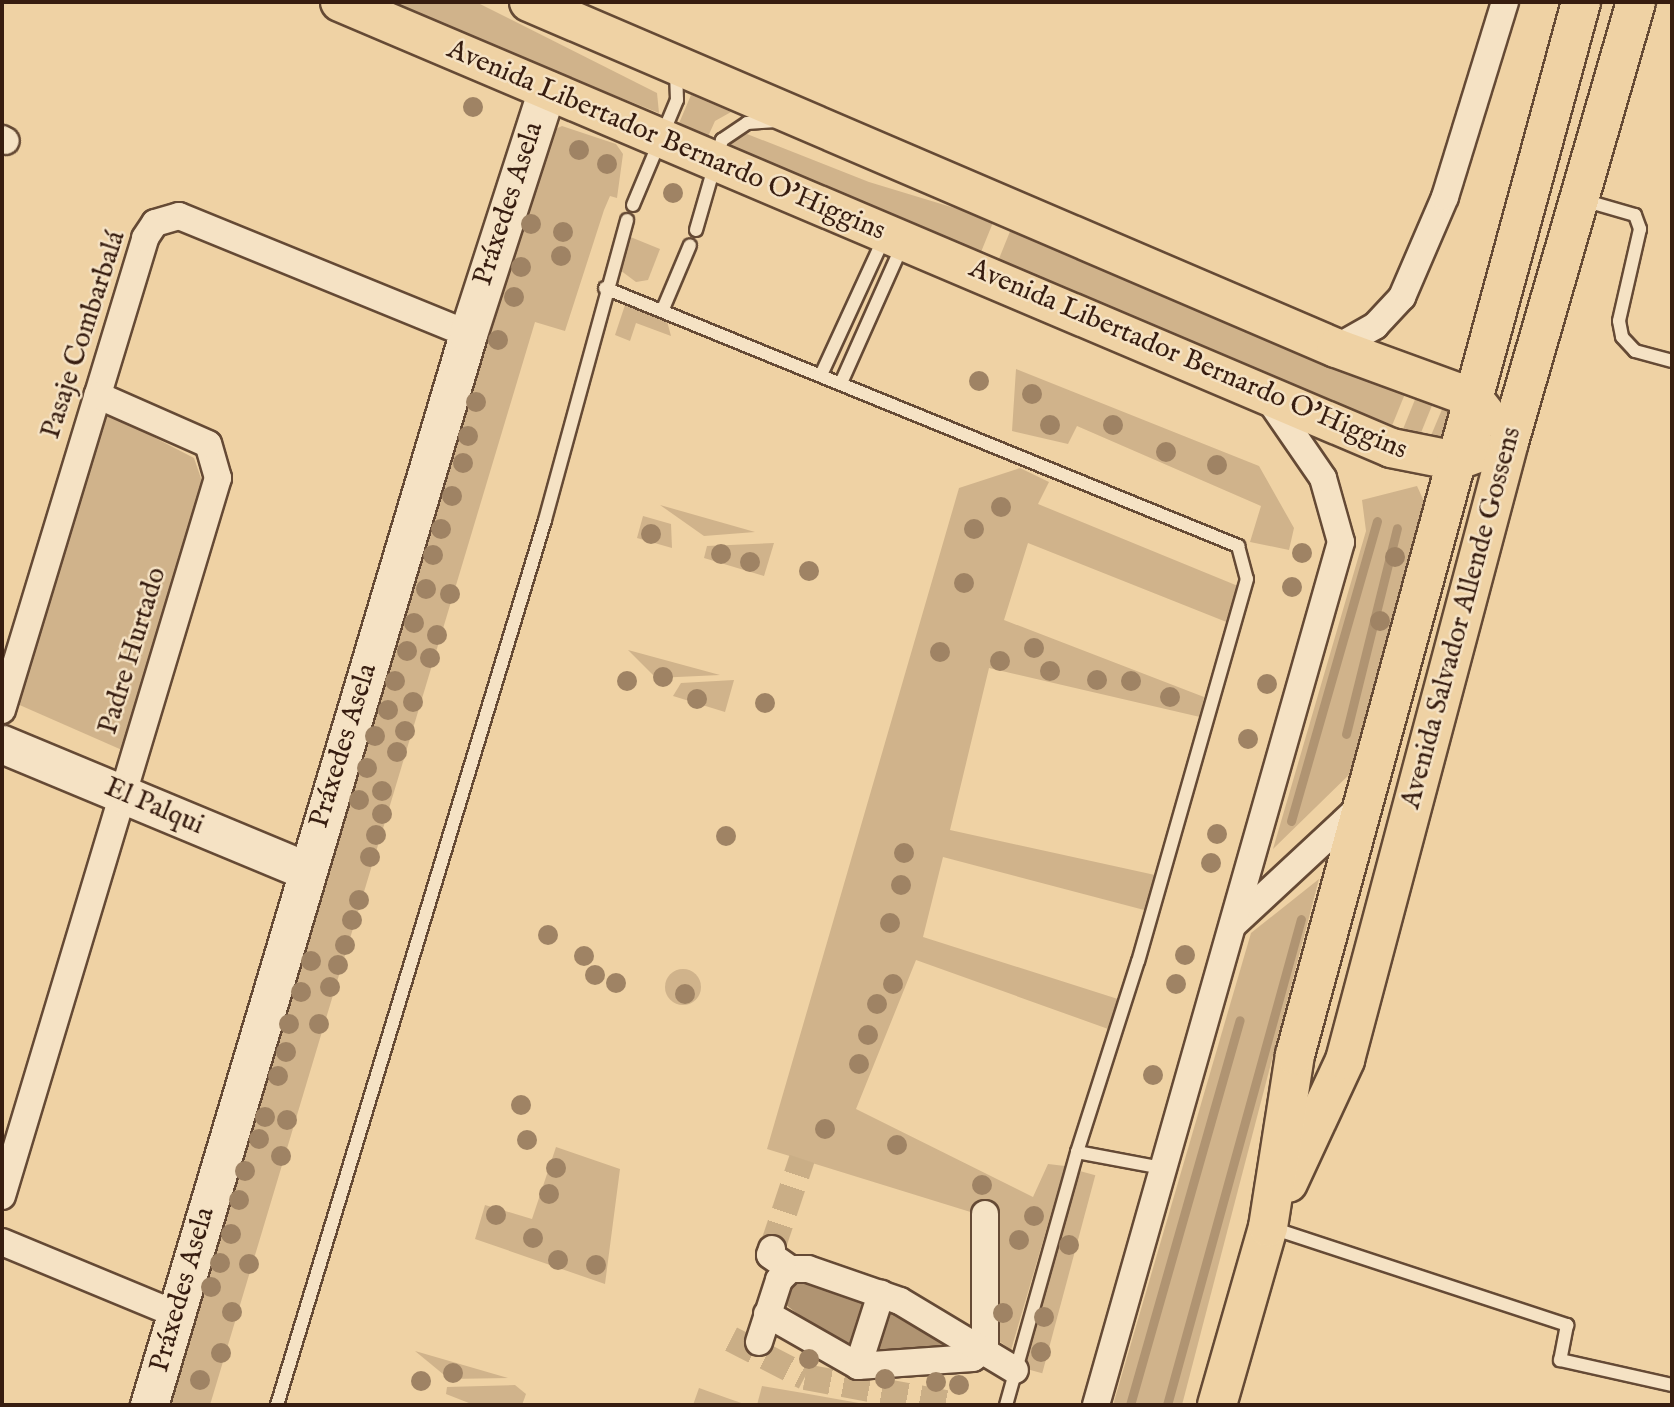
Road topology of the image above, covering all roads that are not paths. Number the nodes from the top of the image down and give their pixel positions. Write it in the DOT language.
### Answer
graph roads {
  1 [pos="340,2"];
  2 [pos="529,2"];
  3 [pos="1505,2"];
  4 [pos="1581,2"];
  5 [pos="1636,2"];
  6 [pos="674,65"];
  7 [pos="547,89"];
  8 [pos="803,122"];
  9 [pos="663,138"];
  10 [pos="717,162"];
  11 [pos="1579,199"];
  12 [pos="633,205"];
  13 [pos="628,220"];
  14 [pos="696,230"];
  15 [pos="894,238"];
  16 [pos="690,245"];
  17 [pos="606,288"];
  18 [pos="663,309"];
  19 [pos="468,334"];
  20 [pos="1336,348"];
  21 [pos="1672,361"];
  22 [pos="821,375"];
  23 [pos="841,383"];
  24 [pos="97,395"];
  25 [pos="1267,396"];
  26 [pos="1473,398"];
  27 [pos="1509,442"];
  28 [pos="1456,461"];
  29 [pos="2,710"];
  30 [pos="2,744"];
  31 [pos="123,793"];
  32 [pos="1367,801"];
  33 [pos="306,871"];
  34 [pos="1232,925"];
  35 [pos="1077,1152"];
  36 [pos="1162,1168"];
  37 [pos="2,1196"];
  38 [pos="985,1214"];
  39 [pos="1268,1227"];
  40 [pos="2,1241"];
  41 [pos="772,1249"];
  42 [pos="790,1269"];
  43 [pos="881,1294"];
  44 [pos="176,1314"];
  45 [pos="768,1314"];
  46 [pos="759,1342"];
  47 [pos="985,1348"];
  48 [pos="858,1366"];
  49 [pos="1015,1370"];
  50 [pos="1672,1385"];
  51 [pos="149,1405"];
  52 [pos="277,1405"];
  53 [pos="1006,1405"];
  54 [pos="1096,1405"];
  55 [pos="1217,1405"];
  1 -- 7 [label="main road, Avenida Libertador Bernardo O'Higgins"];
  2 -- 6 [label="main road"];
  3 -- 20 [label="street"];
  4 -- 26 [label="main road, Avenida Salvador Allende Gossens"];
  5 -- 11 [label="main road, Avenida Salvador Allende Gossens"];
  6 -- 8 [label="main road"];
  6 -- 9 [label="lane"];
  7 -- 9 [label="main road, Avenida Libertador Bernardo O'Higgins"];
  7 -- 19 [label="street, Práxedes Asela"];
  8 -- 10 [label="lane"];
  8 -- 20 [label="main road"];
  9 -- 10 [label="main road, Avenida Libertador Bernardo O'Higgins"];
  9 -- 12 [label="lane"];
  10 -- 14 [label="lane"];
  10 -- 15 [label="main road, Avenida Libertador Bernardo O'Higgins"];
  11 -- 21 [label="lane"];
  11 -- 27 [label="main road, Avenida Salvador Allende Gossens"];
  13 -- 17 [label="lane"];
  15 -- 22 [label="lane"];
  15 -- 23 [label="lane"];
  15 -- 25 [label="main road, Avenida Libertador Bernardo O'Higgins"];
  16 -- 18 [label="lane"];
  17 -- 18 [label="lane"];
  17 -- 52 [label="lane"];
  18 -- 22 [label="lane"];
  19 -- 24 [label="street, Pasaje Combarbalá"];
  19 -- 33 [label="street, Práxedes Asela"];
  20 -- 26 [label="main road"];
  22 -- 23 [label="lane"];
  23 -- 35 [label="lane"];
  24 -- 29 [label="street, Pasaje Combarbalá"];
  24 -- 31 [label="street, Padre Hurtado"];
  25 -- 28 [label="main road, Avenida Libertador Bernardo O'Higgins"];
  25 -- 34 [label="street"];
  26 -- 27 [label="main road"];
  26 -- 28 [label="main road, Avenida Salvador Allende Gossens"];
  27 -- 28 [label="main road"];
  27 -- 39 [label="main road, Avenida Salvador Allende Gossens"];
  28 -- 32 [label="main road, Avenida Salvador Allende Gossens"];
  30 -- 31 [label="street, El Palqui"];
  31 -- 33 [label="street, El Palqui"];
  31 -- 37 [label="street, Padre Hurtado"];
  32 -- 34 [label="street"];
  32 -- 39 [label="main road, Avenida Salvador Allende Gossens"];
  33 -- 44 [label="street, Práxedes Asela"];
  34 -- 36 [label="street"];
  35 -- 36 [label="lane"];
  35 -- 49 [label="lane"];
  36 -- 54 [label="street"];
  38 -- 47 [label="street"];
  39 -- 50 [label="lane"];
  39 -- 55 [label="main road, Avenida Salvador Allende Gossens"];
  40 -- 44 [label="street"];
  41 -- 42 [label="street"];
  42 -- 43 [label="street"];
  42 -- 45 [label="street"];
  43 -- 47 [label="street"];
  43 -- 48 [label="street"];
  44 -- 51 [label="street, Práxedes Asela"];
  45 -- 46 [label="street"];
  45 -- 48 [label="street"];
  47 -- 48 [label="street"];
  47 -- 49 [label="street"];
  49 -- 53 [label="lane"];
}
